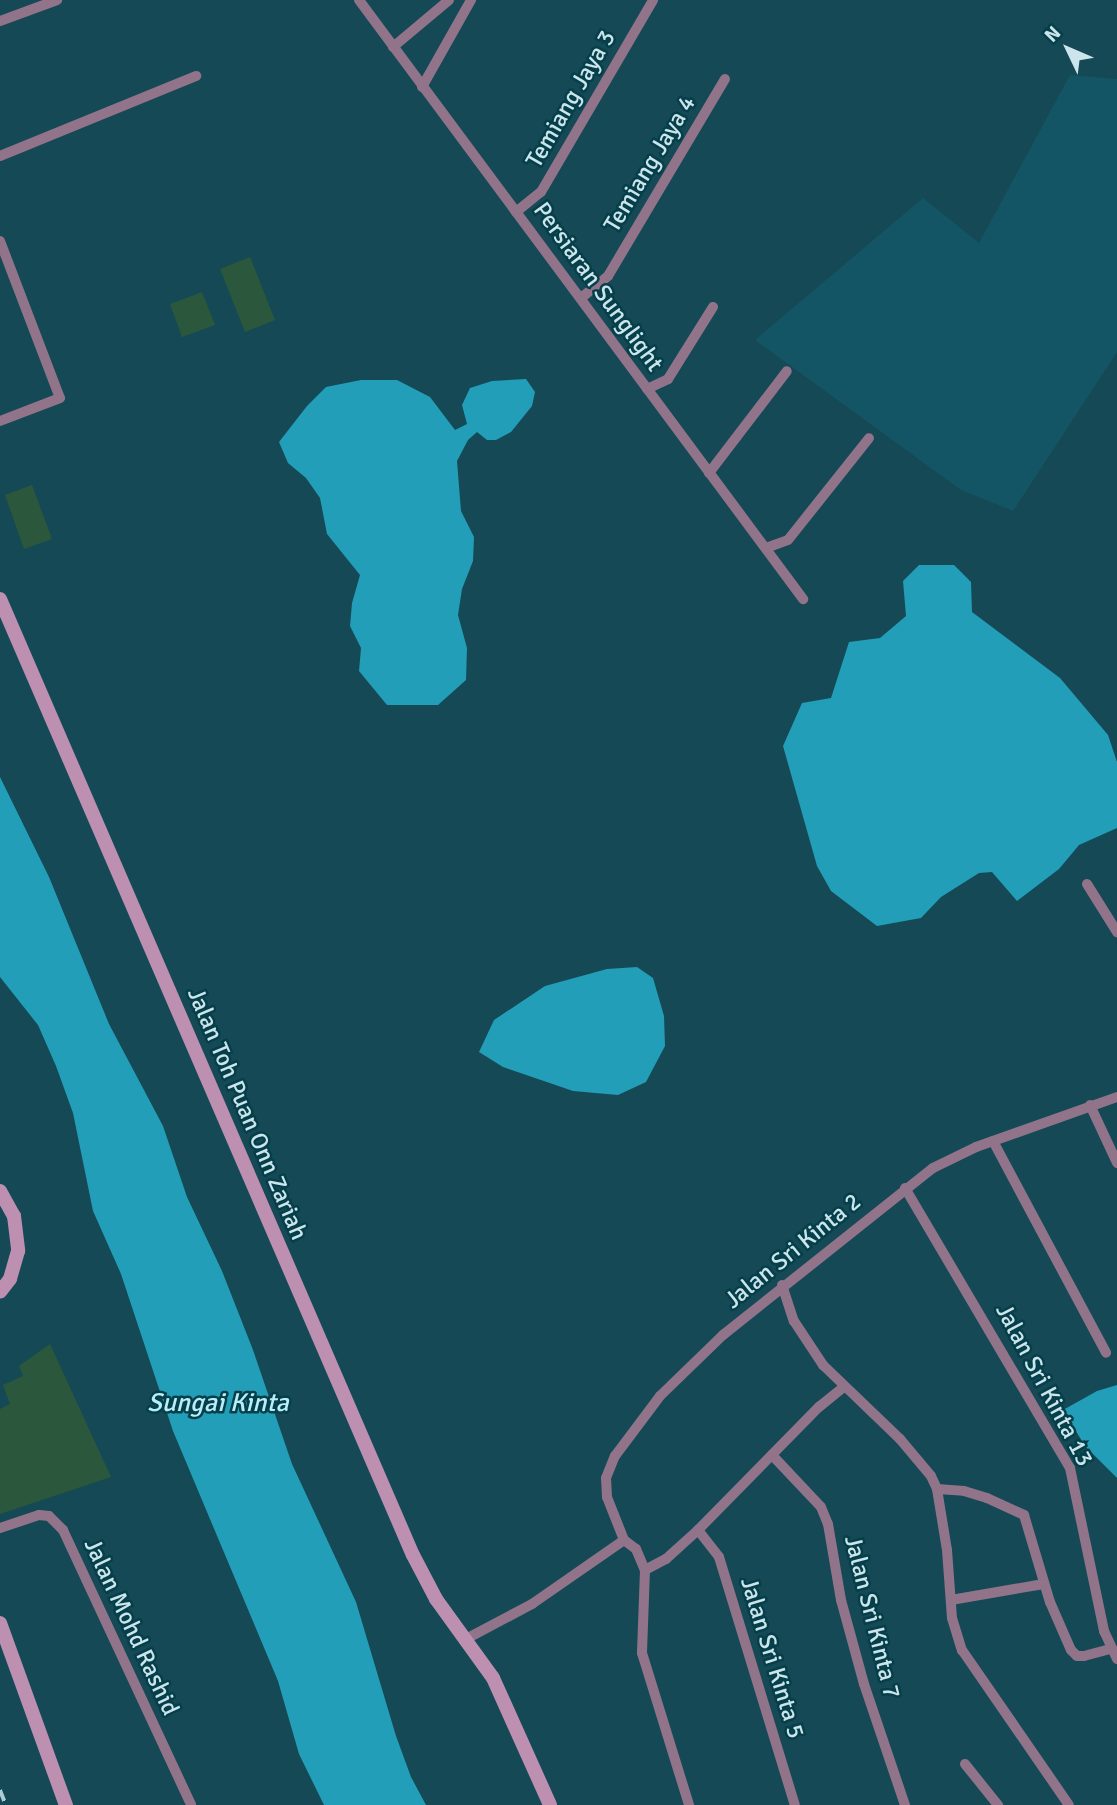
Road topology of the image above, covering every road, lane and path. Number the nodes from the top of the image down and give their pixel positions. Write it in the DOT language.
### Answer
graph roads {
  1 [pos="57,0"];
  2 [pos="359,0"];
  3 [pos="449,0"];
  4 [pos="471,0"];
  5 [pos="653,0"];
  6 [pos="0,21"];
  7 [pos="393,47"];
  8 [pos="195,76"];
  9 [pos="725,79"];
  10 [pos="422,87"];
  11 [pos="0,144"];
  12 [pos="17,149"];
  13 [pos="0,156"];
  14 [pos="516,212"];
  15 [pos="0,241"];
  16 [pos="581,298"];
  17 [pos="713,307"];
  18 [pos="787,371"];
  19 [pos="647,389"];
  20 [pos="0,421"];
  21 [pos="869,438"];
  22 [pos="709,473"];
  23 [pos="765,548"];
  24 [pos="803,598"];
  25 [pos="0,599"];
  26 [pos="1087,884"];
  27 [pos="1117,932"];
  28 [pos="1117,1097"];
  29 [pos="1090,1105"];
  30 [pos="993,1141"];
  31 [pos="1117,1163"];
  32 [pos="905,1188"];
  33 [pos="2,1199"];
  34 [pos="782,1286"];
  35 [pos="0,1292"];
  36 [pos="1106,1353"];
  37 [pos="844,1387"];
  38 [pos="772,1455"];
  39 [pos="937,1489"];
  40 [pos="0,1528"];
  41 [pos="698,1530"];
  42 [pos="624,1540"];
  43 [pos="645,1570"];
  44 [pos="1044,1584"];
  45 [pos="951,1600"];
  46 [pos="0,1623"];
  47 [pos="466,1639"];
  48 [pos="1114,1654"];
  49 [pos="965,1764"];
  50 [pos="66,1805"];
  51 [pos="191,1805"];
  52 [pos="550,1805"];
  53 [pos="689,1805"];
  54 [pos="795,1805"];
  55 [pos="905,1805"];
  56 [pos="998,1805"];
  57 [pos="1069,1805"];
  1 -- 6 [label="street"];
  2 -- 7 [label="street, Persiaran Sunglight"];
  3 -- 7 [label="street"];
  4 -- 10 [label="street"];
  5 -- 14 [label="street, Temiang Jaya 3"];
  7 -- 10 [label="street, Persiaran Sunglight"];
  8 -- 12 [label="street"];
  9 -- 16 [label="street, Temiang Jaya 4"];
  10 -- 14 [label="street, Persiaran Sunglight"];
  11 -- 12 [label="street"];
  12 -- 13 [label="street"];
  14 -- 16 [label="street, Persiaran Sunglight"];
  15 -- 20 [label="street"];
  16 -- 19 [label="street, Persiaran Sunglight"];
  17 -- 19 [label="street"];
  18 -- 22 [label="street"];
  19 -- 22 [label="street, Persiaran Sunglight"];
  21 -- 23 [label="street"];
  22 -- 23 [label="street, Persiaran Sunglight"];
  23 -- 24 [label="street, Persiaran Sunglight"];
  25 -- 47 [label="street, Jalan Toh Puan Onn Zariah"];
  26 -- 27 [label="street"];
  28 -- 29 [label="street, Jalan Sri Kinta 2"];
  29 -- 30 [label="street, Jalan Sri Kinta 2"];
  29 -- 31 [label="street"];
  30 -- 32 [label="street, Jalan Sri Kinta 2"];
  30 -- 36 [label="street"];
  32 -- 34 [label="street, Jalan Sri Kinta 2"];
  32 -- 48 [label="street, Jalan Sri Kinta 13"];
  33 -- 35 [label="street"];
  34 -- 37 [label="street"];
  34 -- 42 [label="street, Jalan Sri Kinta 2"];
  37 -- 38 [label="street"];
  37 -- 39 [label="street"];
  38 -- 41 [label="street"];
  38 -- 55 [label="street, Jalan Sri Kinta 7"];
  39 -- 44 [label="street"];
  39 -- 45 [label="street"];
  40 -- 51 [label="street, Jalan Mohd Rashid"];
  41 -- 43 [label="street"];
  41 -- 54 [label="street, Jalan Sri Kinta 5"];
  42 -- 43 [label="street, Jalan Sri Kinta 2"];
  42 -- 47 [label="street"];
  43 -- 53 [label="street"];
  44 -- 45 [label="street"];
  44 -- 48 [label="street"];
  45 -- 57 [label="street"];
  46 -- 50 [label="street"];
  47 -- 52 [label="street, Jalan Toh Puan Onn Zariah"];
  49 -- 56 [label="street"];
}
